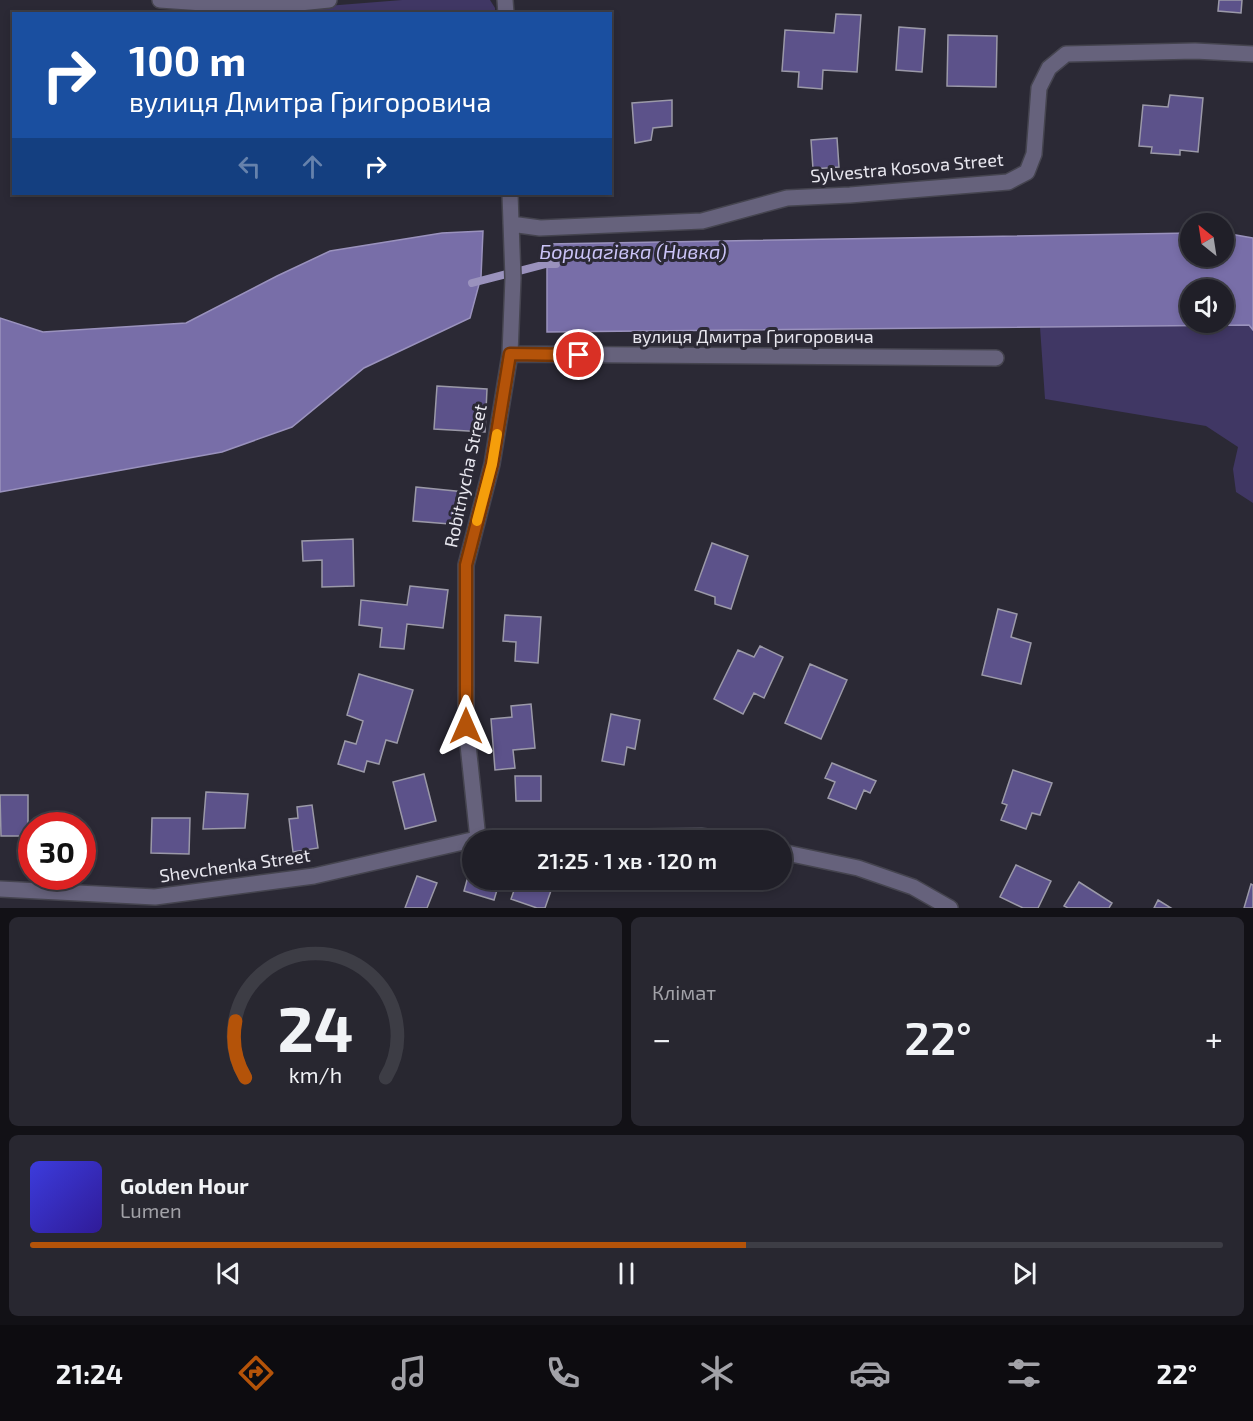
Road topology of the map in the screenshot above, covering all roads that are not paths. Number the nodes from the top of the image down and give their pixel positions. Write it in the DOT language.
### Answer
graph roads {
  1 [pos="160,0"];
  2 [pos="329,0"];
  3 [pos="267,10"];
  4 [pos="1253,54"];
  5 [pos="510,195"];
  6 [pos="511,224"];
  7 [pos="510,354"];
  8 [pos="996,358"];
  9 [pos="474,830"];
  10 [pos="462,843"];
  11 [pos="792,854"];
  12 [pos="0,889"];
  13 [pos="950,908"];
  1 -- 3 [label="street"];
  2 -- 3 [label="street"];
  4 -- 6 [label="street, Sylvestra Kosova Street"];
  5 -- 6 [label="street, Robitnycha Street"];
  6 -- 7 [label="street, Robitnycha Street"];
  7 -- 8 [label="street, вулиця Дмитра Григоровича"];
  7 -- 9 [label="street, Robitnycha Street"];
  10 -- 12 [label="street, Shevchenka Street"];
  11 -- 13 [label="street"];
}
